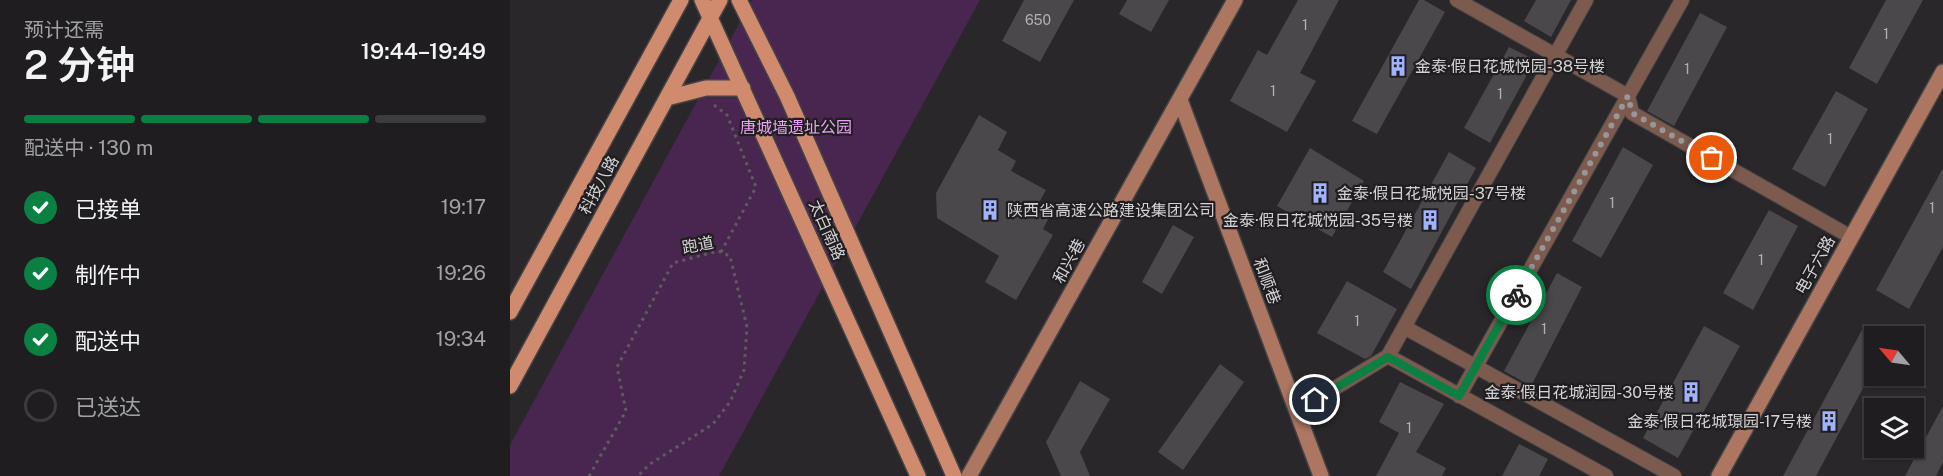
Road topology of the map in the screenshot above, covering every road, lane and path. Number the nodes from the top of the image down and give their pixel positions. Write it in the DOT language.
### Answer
graph roads {
  1 [pos="681,0"];
  2 [pos="702,0"];
  3 [pos="720,0"];
  4 [pos="740,0"];
  5 [pos="1235,0"];
  6 [pos="1457,0"];
  7 [pos="1586,0"];
  8 [pos="1682,0"];
  9 [pos="711,17"];
  10 [pos="1556,56"];
  11 [pos="1943,72"];
  12 [pos="743,88"];
  13 [pos="1628,96"];
  14 [pos="667,98"];
  15 [pos="1180,100"];
  16 [pos="714,105"];
  17 [pos="1851,237"];
  18 [pos="721,252"];
  19 [pos="510,312"];
  20 [pos="1404,327"];
  21 [pos="1388,357"];
  22 [pos="1476,367"];
  23 [pos="510,386"];
  24 [pos="1459,396"];
  25 [pos="1297,411"];
  26 [pos="589,476"];
  27 [pos="639,476"];
  28 [pos="918,476"];
  29 [pos="954,476"];
  30 [pos="969,476"];
  31 [pos="1321,476"];
  32 [pos="1606,476"];
  33 [pos="1674,476"];
  34 [pos="1719,476"];
  1 -- 19 [label="main road, 科技八路"];
  2 -- 9 [label="main road, 太白南路"];
  3 -- 9 [label="main road, 科技八路"];
  4 -- 29 [label="main road, 太白南路"];
  5 -- 15 [label="street, 和兴巷"];
  6 -- 10 [label="street"];
  7 -- 10 [label="street"];
  8 -- 13 [label="street"];
  9 -- 12 [label="main road, 太白南路"];
  9 -- 14 [label="main road, 科技八路"];
  10 -- 13 [label="street"];
  10 -- 20 [label="street"];
  11 -- 17 [label="street, 电子六路"];
  12 -- 14 [label="main road"];
  12 -- 28 [label="main road, 太白南路"];
  13 -- 17 [label="street"];
  13 -- 22 [label="street"];
  14 -- 23 [label="main road, 科技八路"];
  15 -- 25 [label="street, 和顺巷"];
  15 -- 30 [label="street, 和兴巷"];
  16 -- 18 [label="path"];
  17 -- 34 [label="street, 电子六路"];
  18 -- 26 [label="path, 跑道"];
  18 -- 27 [label="path, 跑道"];
  20 -- 21 [label="street"];
  20 -- 22 [label="street"];
  21 -- 24 [label="street"];
  21 -- 25 [label="street"];
  22 -- 24 [label="street"];
  22 -- 33 [label="street"];
  24 -- 32 [label="street"];
  25 -- 31 [label="street, 和顺巷"];
}
